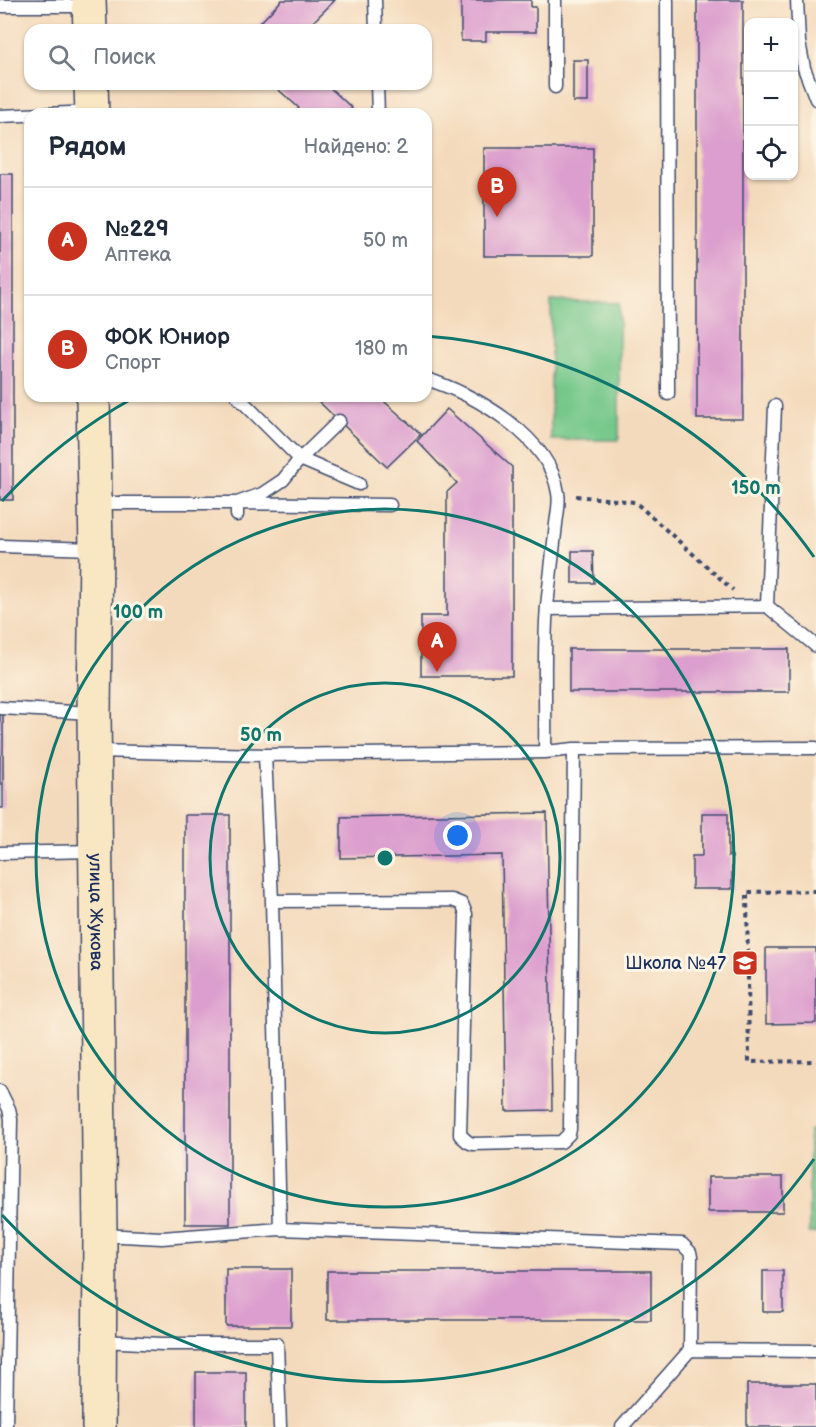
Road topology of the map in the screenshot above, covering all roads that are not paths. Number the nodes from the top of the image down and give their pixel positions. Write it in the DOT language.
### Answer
graph roads {
  1 [pos="375,0"];
  2 [pos="555,0"];
  3 [pos="667,0"];
  4 [pos="796,0"];
  5 [pos="0,6"];
  6 [pos="90,12"];
  7 [pos="376,24"];
  8 [pos="555,87"];
  9 [pos="377,90"];
  10 [pos="816,99"];
  11 [pos="92,103"];
  12 [pos="57,108"];
  13 [pos="378,108"];
  14 [pos="24,113"];
  15 [pos="0,116"];
  16 [pos="432,381"];
  17 [pos="668,394"];
  18 [pos="93,402"];
  19 [pos="243,402"];
  20 [pos="775,406"];
  21 [pos="339,421"];
  22 [pos="300,459"];
  23 [pos="359,484"];
  24 [pos="94,503"];
  25 [pos="390,505"];
  26 [pos="237,509"];
  27 [pos="0,546"];
  28 [pos="96,549"];
  29 [pos="761,606"];
  30 [pos="547,609"];
  31 [pos="816,646"];
  32 [pos="0,708"];
  33 [pos="94,713"];
  34 [pos="816,748"];
  35 [pos="574,749"];
  36 [pos="94,751"];
  37 [pos="545,752"];
  38 [pos="265,755"];
  39 [pos="96,851"];
  40 [pos="0,853"];
  41 [pos="272,901"];
  42 [pos="0,1091"];
  43 [pos="280,1229"];
  44 [pos="100,1235"];
  45 [pos="100,1341"];
  46 [pos="690,1350"];
  47 [pos="816,1351"];
  48 [pos="6,1427"];
  49 [pos="99,1427"];
  50 [pos="280,1427"];
  51 [pos="622,1427"];
  1 -- 7 [label="lane"];
  2 -- 8 [label="lane"];
  3 -- 17 [label="lane"];
  4 -- 10 [label="lane"];
  5 -- 6 [label="lane"];
  9 -- 13 [label="lane"];
  11 -- 12 [label="lane"];
  14 -- 15 [label="lane"];
  16 -- 30 [label="lane"];
  18 -- 24 [label="street, улица Жукова"];
  19 -- 22 [label="lane"];
  20 -- 29 [label="lane"];
  21 -- 22 [label="lane"];
  22 -- 23 [label="lane"];
  22 -- 26 [label="lane"];
  24 -- 26 [label="lane"];
  24 -- 28 [label="street, улица Жукова"];
  25 -- 26 [label="lane"];
  27 -- 28 [label="lane"];
  28 -- 33 [label="street, улица Жукова"];
  29 -- 30 [label="lane"];
  29 -- 31 [label="lane"];
  30 -- 37 [label="lane"];
  32 -- 33 [label="lane"];
  33 -- 36 [label="street, улица Жукова"];
  34 -- 35 [label="lane"];
  35 -- 37 [label="lane"];
  35 -- 41 [label="lane"];
  36 -- 38 [label="lane"];
  36 -- 39 [label="street, улица Жукова"];
  37 -- 38 [label="lane"];
  38 -- 41 [label="lane"];
  39 -- 40 [label="lane"];
  39 -- 44 [label="street, улица Жукова"];
  41 -- 43 [label="lane"];
  42 -- 48 [label="lane"];
  43 -- 44 [label="lane"];
  43 -- 46 [label="lane"];
  44 -- 45 [label="street, улица Жукова"];
  45 -- 49 [label="street, улица Жукова"];
  45 -- 50 [label="lane"];
  46 -- 47 [label="lane"];
  46 -- 51 [label="lane"];
}
